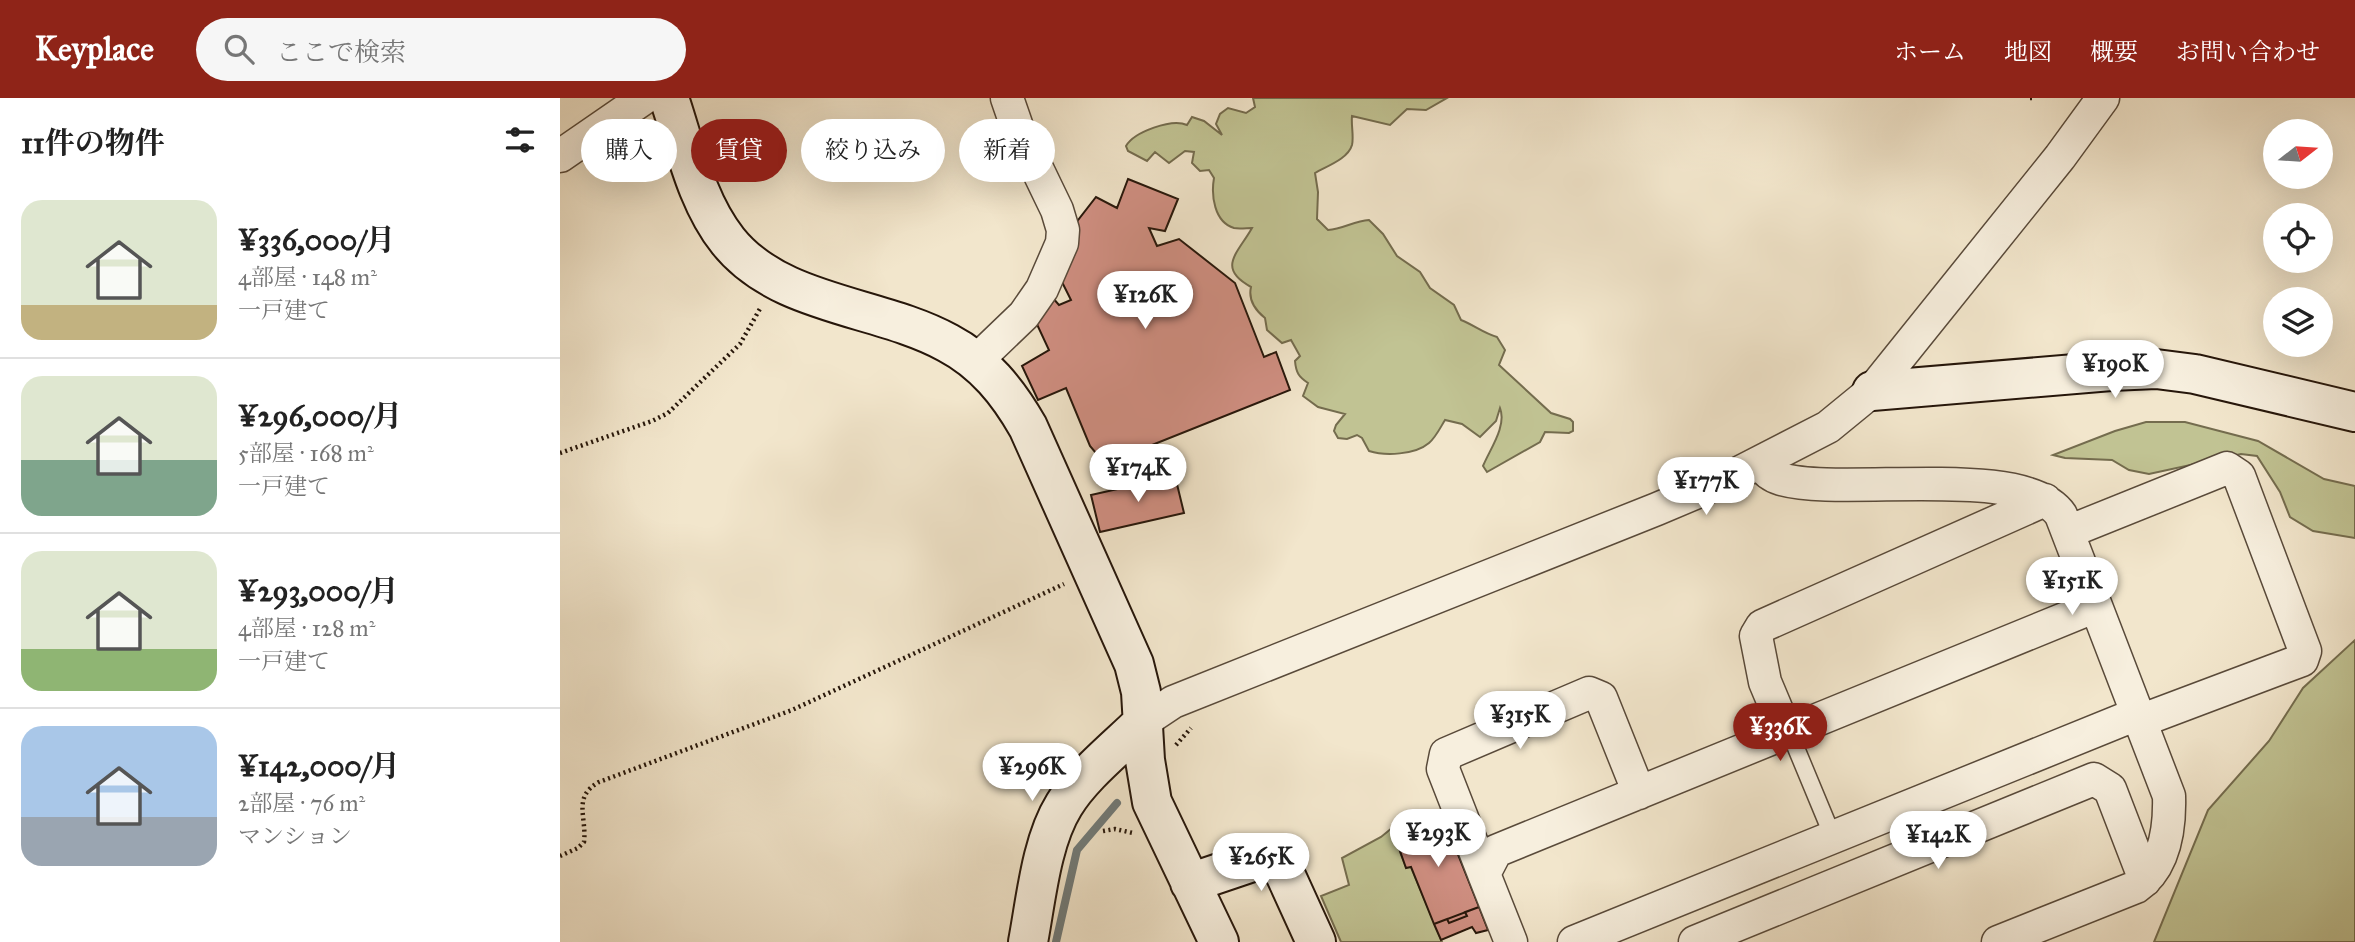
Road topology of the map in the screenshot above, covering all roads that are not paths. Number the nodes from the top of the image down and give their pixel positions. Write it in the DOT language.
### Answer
graph roads {
  1 [pos="644,98"];
  2 [pos="669,98"];
  3 [pos="1007,98"];
  4 [pos="2103,98"];
  5 [pos="560,156"];
  6 [pos="975,362"];
  7 [pos="1872,391"];
  8 [pos="2355,412"];
  9 [pos="1760,463"];
  10 [pos="2045,500"];
  11 [pos="2068,532"];
  12 [pos="2096,606"];
  13 [pos="2138,717"];
  14 [pos="1143,722"];
  15 [pos="1787,732"];
  16 [pos="1639,793"];
  17 [pos="1833,837"];
  18 [pos="1484,874"];
  19 [pos="2146,880"];
  20 [pos="1190,883"];
  21 [pos="2041,934"];
  22 [pos="1028,942"];
  23 [pos="1219,942"];
  24 [pos="1316,942"];
  25 [pos="1511,942"];
  26 [pos="1574,942"];
  27 [pos="1695,942"];
  28 [pos="1998,942"];
  1 -- 5 [label="street"];
  2 -- 6 [label="street"];
  3 -- 6 [label="street"];
  4 -- 7 [label="street"];
  6 -- 14 [label="street"];
  7 -- 8 [label="street"];
  7 -- 9 [label="street"];
  9 -- 10 [label="street"];
  9 -- 14 [label="street"];
  10 -- 11 [label="street"];
  10 -- 15 [label="street"];
  11 -- 12 [label="street"];
  11 -- 13 [label="street"];
  12 -- 13 [label="street"];
  12 -- 15 [label="street"];
  13 -- 17 [label="street"];
  13 -- 19 [label="street"];
  14 -- 20 [label="street"];
  14 -- 22 [label="street"];
  15 -- 16 [label="street"];
  15 -- 17 [label="lane"];
  16 -- 18 [label="street"];
  16 -- 18 [label="street"];
  17 -- 26 [label="street"];
  18 -- 25 [label="street"];
  19 -- 21 [label="street"];
  19 -- 27 [label="street"];
  20 -- 23 [label="street"];
  20 -- 24 [label="street"];
  21 -- 28 [label="street"];
}
